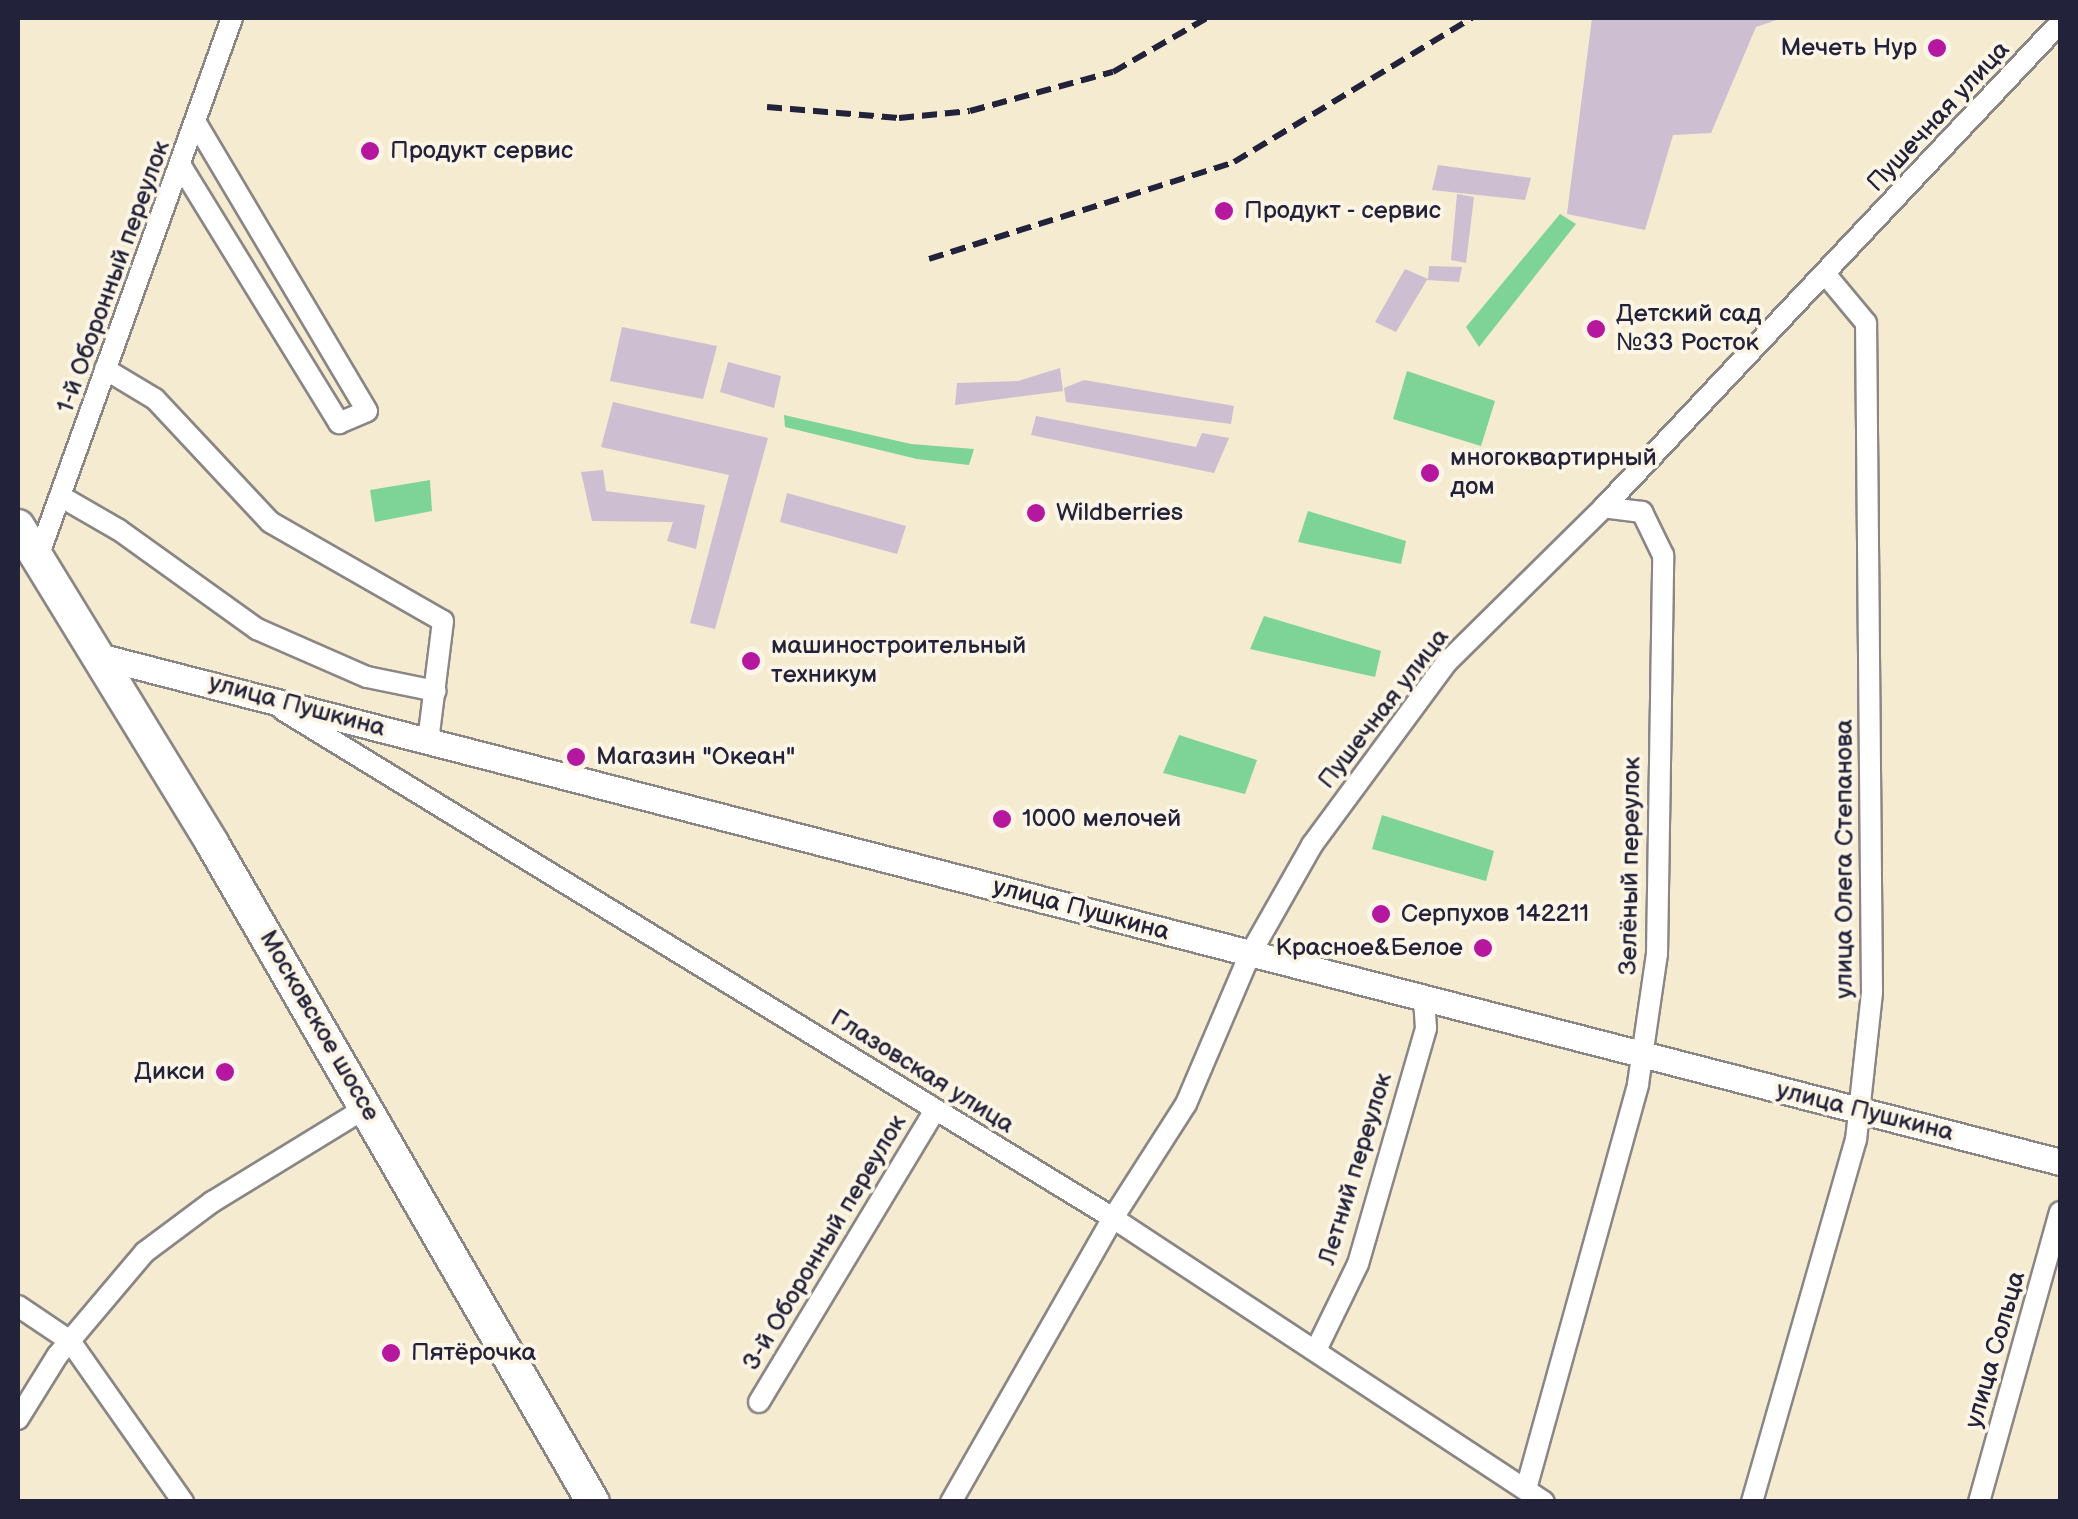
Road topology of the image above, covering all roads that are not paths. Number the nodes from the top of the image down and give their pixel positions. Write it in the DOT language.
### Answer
graph roads {
  1 [pos="232,18"];
  2 [pos="2060,23"];
  3 [pos="197,125"];
  4 [pos="181,166"];
  5 [pos="1826,276"];
  6 [pos="105,370"];
  7 [pos="60,496"];
  8 [pos="1604,507"];
  9 [pos="18,526"];
  10 [pos="39,554"];
  11 [pos="102,656"];
  12 [pos="436,691"];
  13 [pos="264,699"];
  14 [pos="428,741"];
  15 [pos="1249,956"];
  16 [pos="1424,999"];
  17 [pos="1638,1054"];
  18 [pos="366,1107"];
  19 [pos="934,1110"];
  20 [pos="1856,1110"];
  21 [pos="2060,1162"];
  22 [pos="2060,1212"];
  23 [pos="1113,1218"];
  24 [pos="18,1306"];
  25 [pos="70,1341"];
  26 [pos="1318,1348"];
  27 [pos="759,1402"];
  28 [pos="18,1419"];
  29 [pos="1526,1489"];
  30 [pos="183,1502"];
  31 [pos="594,1502"];
  32 [pos="951,1502"];
  33 [pos="1544,1502"];
  34 [pos="1752,1502"];
  35 [pos="1979,1502"];
  1 -- 3 [label="street, 1-й Оборонный переулок"];
  2 -- 5 [label="street, Пушечная улица"];
  3 -- 4 [label="street, 1-й Оборонный переулок"];
  3 -- 4 [label="street"];
  4 -- 6 [label="street, 1-й Оборонный переулок"];
  5 -- 8 [label="street, Пушечная улица"];
  5 -- 20 [label="street, улица Олега Степанова"];
  6 -- 7 [label="street, 1-й Оборонный переулок"];
  6 -- 12 [label="street"];
  7 -- 10 [label="street, 1-й Оборонный переулок"];
  7 -- 12 [label="street"];
  8 -- 15 [label="street, Пушечная улица"];
  8 -- 17 [label="street, Зелёный переулок"];
  9 -- 10 [label="main road, Московское шоссе"];
  10 -- 11 [label="main road, Московское шоссе"];
  11 -- 13 [label="street, улица Пушкина"];
  11 -- 18 [label="main road, Московское шоссе"];
  12 -- 14 [label="street"];
  13 -- 14 [label="street, улица Пушкина"];
  13 -- 19 [label="street, Глазовская улица"];
  14 -- 15 [label="street, улица Пушкина"];
  15 -- 16 [label="street, улица Пушкина"];
  15 -- 23 [label="street, Пушечная улица"];
  16 -- 17 [label="street, улица Пушкина"];
  16 -- 26 [label="street, Летний переулок"];
  17 -- 20 [label="street, улица Пушкина"];
  17 -- 29 [label="street, Зелёный переулок"];
  18 -- 25 [label="street"];
  18 -- 31 [label="main road, Московское шоссе"];
  19 -- 23 [label="street, Глазовская улица"];
  19 -- 27 [label="street, 3-й Оборонный переулок"];
  20 -- 21 [label="street, улица Пушкина"];
  20 -- 34 [label="street, улица Олега Степанова"];
  22 -- 35 [label="street, улица Сольца"];
  23 -- 26 [label="street, Глазовская улица"];
  23 -- 32 [label="street, Пушечная улица"];
  24 -- 25 [label="street"];
  25 -- 28 [label="street"];
  25 -- 30 [label="street"];
  26 -- 29 [label="street, Глазовская улица"];
  29 -- 33 [label="street, Глазовская улица"];
}
